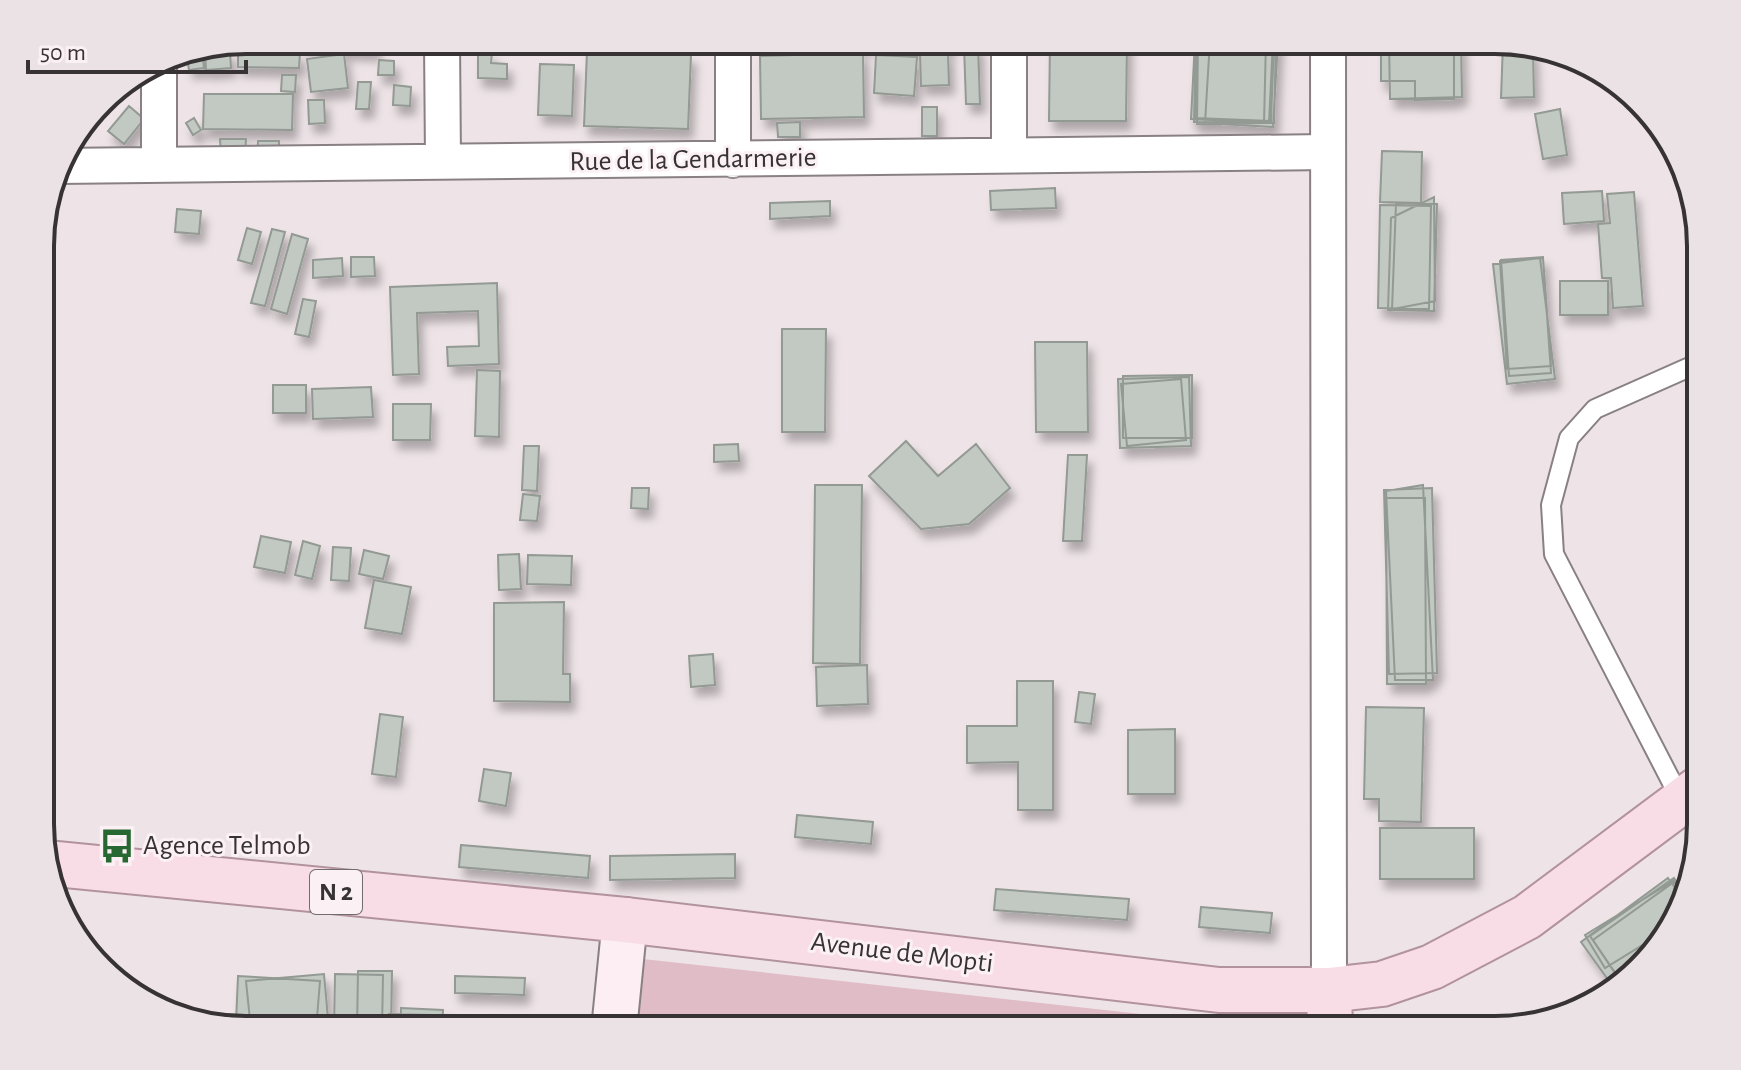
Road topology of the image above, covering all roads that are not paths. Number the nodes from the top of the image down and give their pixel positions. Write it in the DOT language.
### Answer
graph roads {
  1 [pos="442,54"];
  2 [pos="733,54"];
  3 [pos="1009,54"];
  4 [pos="1328,54"];
  5 [pos="159,75"];
  6 [pos="1328,152"];
  7 [pos="1009,155"];
  8 [pos="733,160"];
  9 [pos="443,161"];
  10 [pos="159,165"];
  11 [pos="72,166"];
  12 [pos="1687,368"];
  13 [pos="1687,787"];
  14 [pos="1687,797"];
  15 [pos="59,864"];
  16 [pos="625,920"];
  17 [pos="1330,1010"];
  18 [pos="615,1016"];
  1 -- 9 [label="street"];
  2 -- 8 [label="street"];
  3 -- 7 [label="street"];
  4 -- 6 [label="street"];
  5 -- 10 [label="street"];
  6 -- 7 [label="street, Rue de la Gendarmerie"];
  6 -- 17 [label="street"];
  7 -- 8 [label="street, Rue de la Gendarmerie"];
  8 -- 9 [label="street, Rue de la Gendarmerie"];
  9 -- 10 [label="street, Rue de la Gendarmerie"];
  10 -- 11 [label="street, Rue de la Gendarmerie"];
  12 -- 13 [label="lane"];
  14 -- 17 [label="main road, Avenue de Mopti / N 2"];
  15 -- 16 [label="main road, Avenue de Mopti / N 2"];
  16 -- 17 [label="main road, Avenue de Mopti / N 2"];
  16 -- 18 [label="main road"];
}
